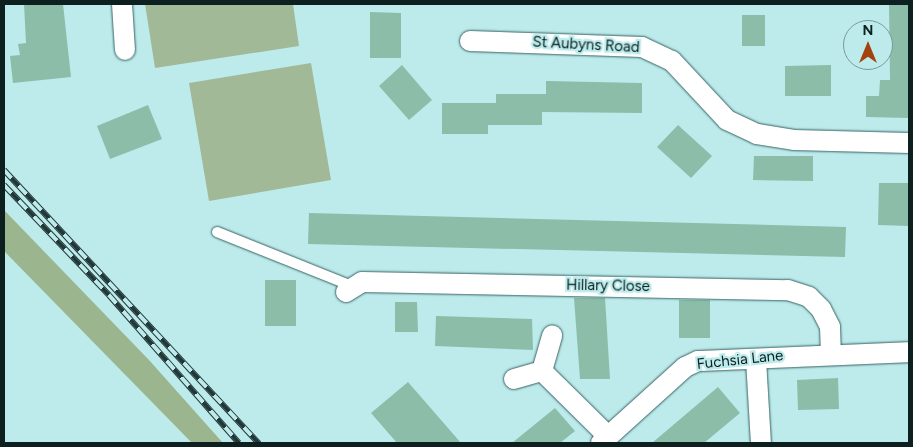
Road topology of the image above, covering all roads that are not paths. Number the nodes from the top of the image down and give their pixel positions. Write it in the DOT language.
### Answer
graph roads {
  1 [pos="122,4"];
  2 [pos="470,41"];
  3 [pos="125,50"];
  4 [pos="909,143"];
  5 [pos="217,232"];
  6 [pos="349,289"];
  7 [pos="552,335"];
  8 [pos="831,352"];
  9 [pos="909,352"];
  10 [pos="756,360"];
  11 [pos="542,372"];
  12 [pos="514,379"];
  13 [pos="604,440"];
  14 [pos="761,443"];
  1 -- 3 [label="street"];
  2 -- 4 [label="street, St Aubyns Road"];
  5 -- 6 [label="lane"];
  6 -- 8 [label="street, Hillary Close"];
  7 -- 11 [label="street"];
  8 -- 9 [label="street, Fuchsia Lane"];
  8 -- 10 [label="street, Fuchsia Lane"];
  10 -- 13 [label="street, Fuchsia Lane"];
  10 -- 14 [label="street"];
  11 -- 12 [label="street"];
  11 -- 13 [label="street"];
}
